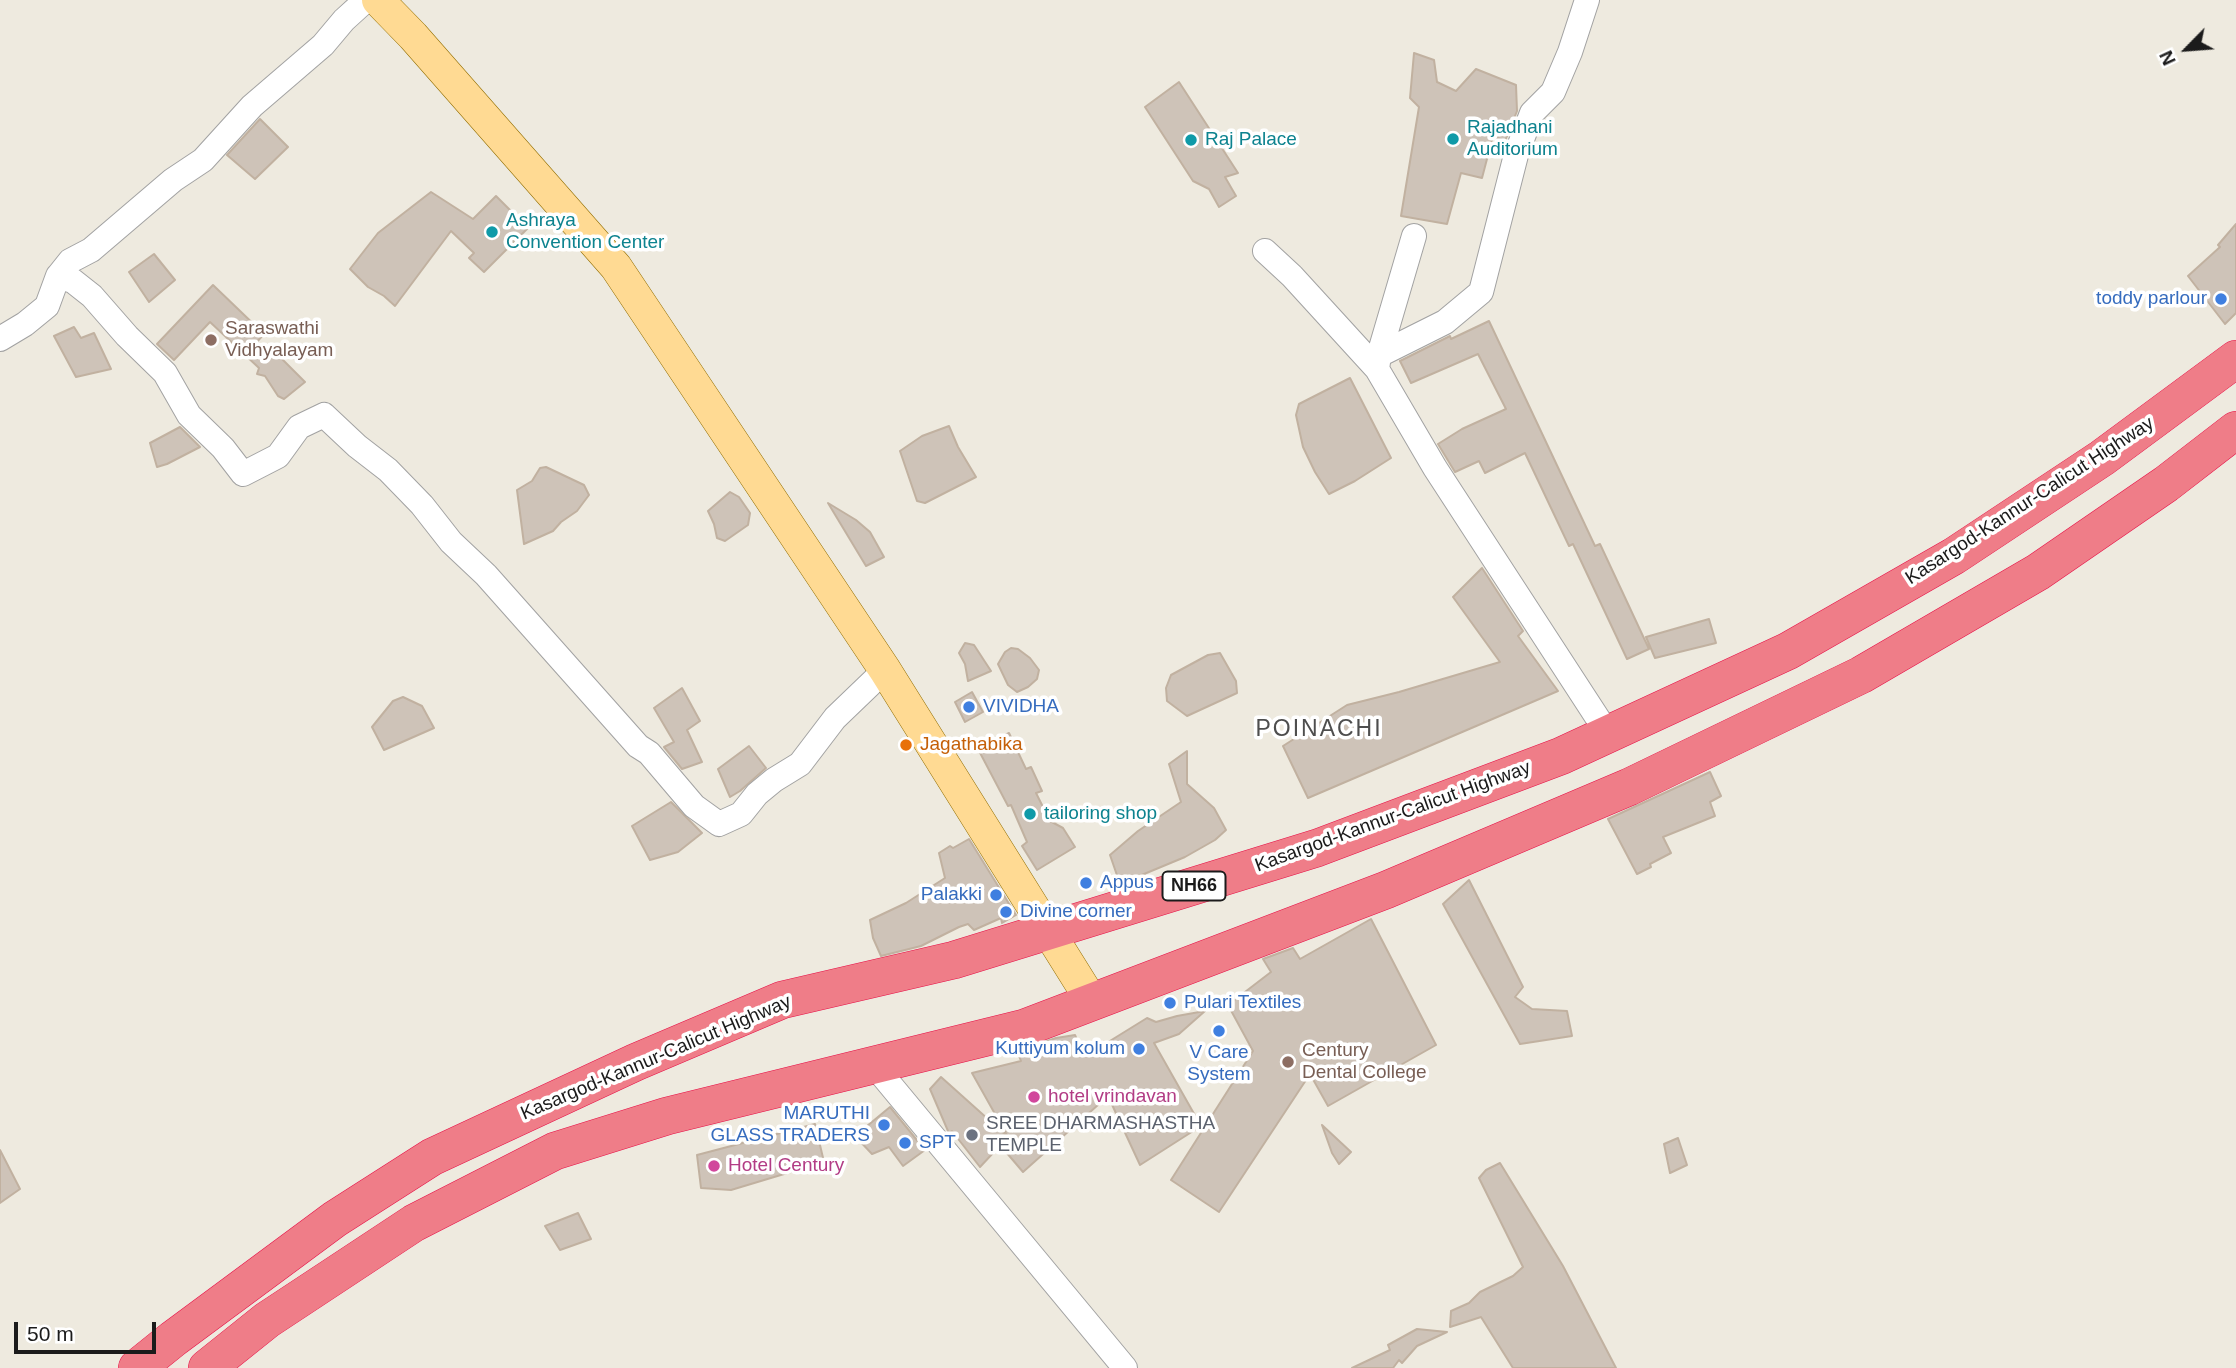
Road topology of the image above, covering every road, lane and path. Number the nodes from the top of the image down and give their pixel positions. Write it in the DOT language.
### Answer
graph roads {
  1 [pos="366,0"];
  2 [pos="378,0"];
  3 [pos="1587,0"];
  4 [pos="1413,236"];
  5 [pos="1265,251"];
  6 [pos="58,276"];
  7 [pos="0,339"];
  8 [pos="2236,359"];
  9 [pos="1378,362"];
  10 [pos="2236,430"];
  11 [pos="885,670"];
  12 [pos="1608,734"];
  13 [pos="1047,930"];
  14 [pos="1093,1003"];
  15 [pos="873,1064"];
  16 [pos="137,1368"];
  17 [pos="207,1368"];
  18 [pos="1125,1368"];
  1 -- 6 [label="street"];
  2 -- 11 [label="main road"];
  3 -- 9 [label="street"];
  4 -- 9 [label="street"];
  5 -- 9 [label="street"];
  6 -- 7 [label="street"];
  6 -- 11 [label="street"];
  8 -- 12 [label="highway, Kasargod-Kannur-Calicut Highway / NH66"];
  9 -- 12 [label="street"];
  10 -- 14 [label="highway"];
  11 -- 13 [label="main road"];
  12 -- 13 [label="highway, Kasargod-Kannur-Calicut Highway / NH66"];
  13 -- 14 [label="main road"];
  13 -- 16 [label="highway, Kasargod-Kannur-Calicut Highway / NH66"];
  14 -- 15 [label="highway"];
  15 -- 17 [label="highway"];
  15 -- 18 [label="street"];
}
